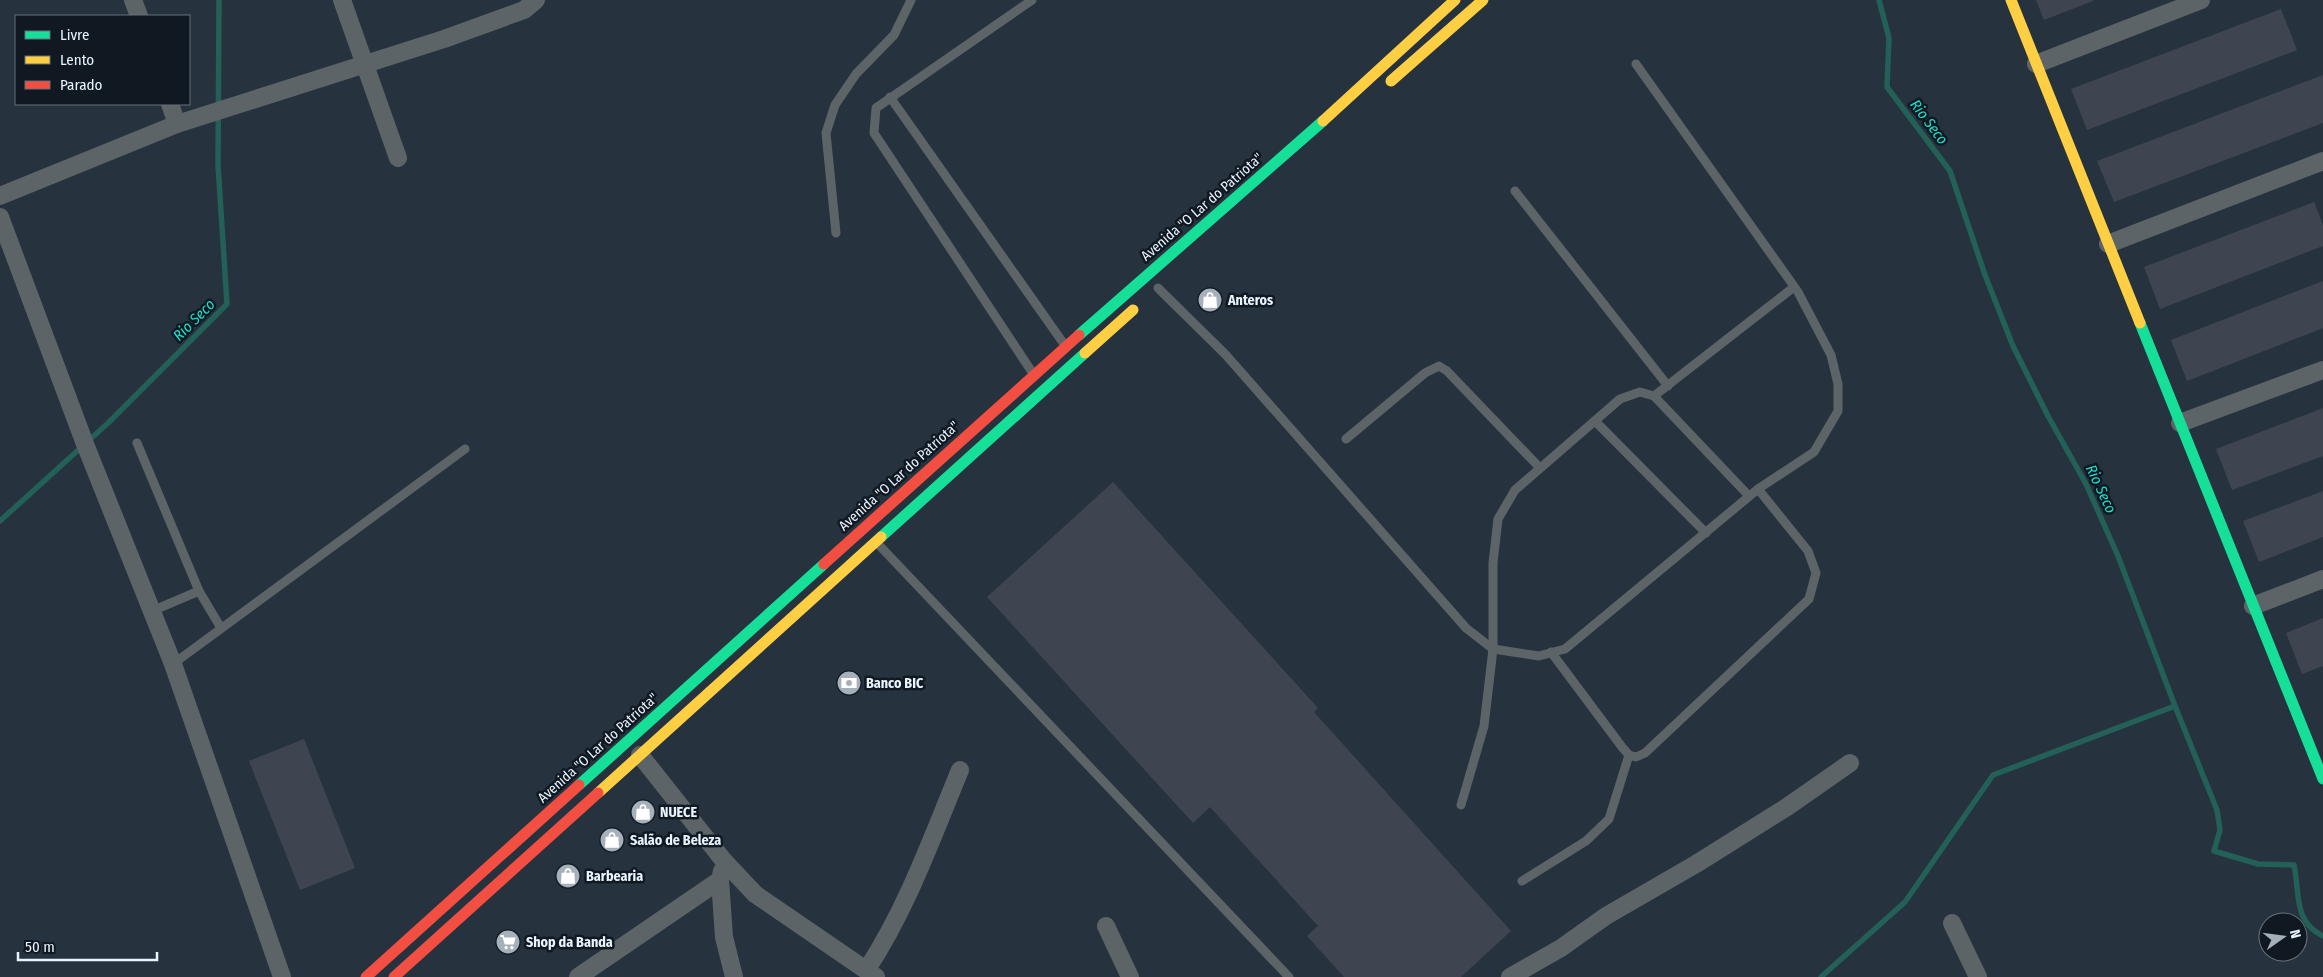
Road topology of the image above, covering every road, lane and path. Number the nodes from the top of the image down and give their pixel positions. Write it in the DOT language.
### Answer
graph roads {
  1 [pos="133,0"];
  2 [pos="342,0"];
  3 [pos="536,0"];
  4 [pos="911,0"];
  5 [pos="1032,0"];
  6 [pos="1455,0"];
  7 [pos="1483,0"];
  8 [pos="2011,0"];
  9 [pos="2202,0"];
  10 [pos="139,15"];
  11 [pos="364,63"];
  12 [pos="1636,64"];
  13 [pos="2036,64"];
  14 [pos="1379,92"];
  15 [pos="890,97"];
  16 [pos="170,105"];
  17 [pos="177,124"];
  18 [pos="398,158"];
  19 [pos="2323,161"];
  20 [pos="1515,191"];
  21 [pos="0,196"];
  22 [pos="0,217"];
  23 [pos="836,233"];
  24 [pos="2108,244"];
  25 [pos="1794,287"];
  26 [pos="1155,291"];
  27 [pos="1066,346"];
  28 [pos="2323,370"];
  29 [pos="1034,374"];
  30 [pos="1668,386"];
  31 [pos="1654,396"];
  32 [pos="1595,421"];
  33 [pos="2180,423"];
  34 [pos="1346,439"];
  35 [pos="137,443"];
  36 [pos="465,449"];
  37 [pos="1540,468"];
  38 [pos="1758,489"];
  39 [pos="1750,496"];
  40 [pos="1706,533"];
  41 [pos="876,542"];
  42 [pos="2323,579"];
  43 [pos="199,591"];
  44 [pos="2254,606"];
  45 [pos="152,610"];
  46 [pos="221,628"];
  47 [pos="1493,650"];
  48 [pos="1551,652"];
  49 [pos="173,664"];
  50 [pos="640,754"];
  51 [pos="1629,755"];
  52 [pos="1850,763"];
  53 [pos="960,770"];
  54 [pos="2323,778"];
  55 [pos="1462,805"];
  56 [pos="724,861"];
  57 [pos="720,880"];
  58 [pos="1522,881"];
  59 [pos="1952,923"];
  60 [pos="1106,926"];
  61 [pos="872,973"];
  62 [pos="282,977"];
  63 [pos="366,977"];
  64 [pos="394,977"];
  65 [pos="578,977"];
  66 [pos="734,977"];
  67 [pos="1130,977"];
  68 [pos="1289,977"];
  69 [pos="1510,977"];
  70 [pos="1978,977"];
  1 -- 10 [label="street"];
  2 -- 11 [label="street"];
  3 -- 11 [label="street"];
  4 -- 23 [label="lane"];
  5 -- 15 [label="lane"];
  6 -- 27 [label="main road, Avenida \"O Lar do Patriota\""];
  7 -- 14 [label="main road"];
  8 -- 13 [label="main road"];
  9 -- 13 [label="street"];
  11 -- 17 [label="street"];
  11 -- 18 [label="street"];
  12 -- 25 [label="lane"];
  13 -- 24 [label="main road"];
  15 -- 27 [label="lane"];
  15 -- 29 [label="lane"];
  16 -- 17 [label="street"];
  17 -- 21 [label="street"];
  19 -- 24 [label="street"];
  20 -- 30 [label="lane"];
  22 -- 45 [label="street"];
  24 -- 33 [label="main road"];
  25 -- 30 [label="lane"];
  25 -- 38 [label="lane"];
  26 -- 41 [label="main road"];
  26 -- 47 [label="lane"];
  27 -- 29 [label="main road, Avenida \"O Lar do Patriota\""];
  28 -- 33 [label="street"];
  29 -- 63 [label="main road, Avenida \"O Lar do Patriota\""];
  30 -- 31 [label="lane"];
  31 -- 32 [label="lane"];
  31 -- 39 [label="lane"];
  32 -- 37 [label="lane"];
  32 -- 40 [label="lane"];
  33 -- 44 [label="main road"];
  34 -- 37 [label="lane"];
  35 -- 43 [label="lane"];
  36 -- 46 [label="lane"];
  37 -- 47 [label="lane"];
  38 -- 39 [label="lane"];
  38 -- 51 [label="lane"];
  39 -- 40 [label="lane"];
  40 -- 48 [label="lane"];
  41 -- 50 [label="main road"];
  41 -- 68 [label="lane"];
  42 -- 44 [label="street"];
  43 -- 45 [label="lane"];
  43 -- 46 [label="lane"];
  44 -- 54 [label="main road"];
  45 -- 49 [label="street"];
  46 -- 49 [label="lane"];
  47 -- 48 [label="lane"];
  47 -- 55 [label="lane"];
  48 -- 51 [label="lane"];
  49 -- 62 [label="street"];
  50 -- 56 [label="street"];
  50 -- 64 [label="main road"];
  51 -- 58 [label="lane"];
  52 -- 69 [label="street"];
  53 -- 61 [label="street"];
  56 -- 57 [label="street"];
  56 -- 61 [label="street"];
  57 -- 65 [label="street"];
  57 -- 66 [label="street"];
  59 -- 70 [label="street"];
  60 -- 67 [label="street"];
}
